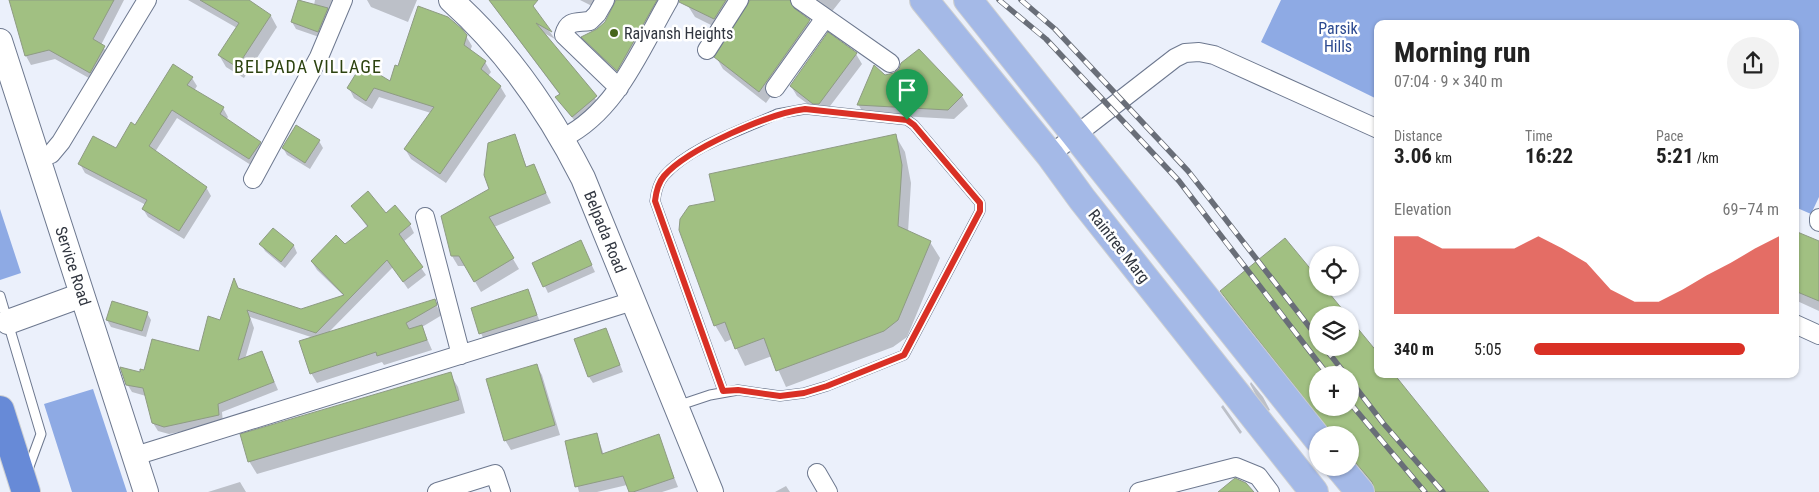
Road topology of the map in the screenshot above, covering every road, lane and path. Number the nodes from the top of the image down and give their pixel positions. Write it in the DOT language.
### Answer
graph roads {
  1 [pos="146,0"];
  2 [pos="343,0"];
  3 [pos="451,0"];
  4 [pos="605,0"];
  5 [pos="669,0"];
  6 [pos="739,0"];
  7 [pos="800,0"];
  8 [pos="924,0"];
  9 [pos="973,1"];
  10 [pos="825,18"];
  11 [pos="0,40"];
  12 [pos="707,50"];
  13 [pos="890,63"];
  14 [pos="619,88"];
  15 [pos="775,88"];
  16 [pos="1374,127"];
  17 [pos="1077,134"];
  18 [pos="563,138"];
  19 [pos="1050,155"];
  20 [pos="38,159"];
  21 [pos="253,178"];
  22 [pos="425,217"];
  23 [pos="1819,218"];
  24 [pos="1819,222"];
  25 [pos="82,295"];
  26 [pos="0,296"];
  27 [pos="633,302"];
  28 [pos="8,322"];
  29 [pos="1799,326"];
  30 [pos="1819,335"];
  31 [pos="460,355"];
  32 [pos="723,391"];
  33 [pos="676,407"];
  34 [pos="0,410"];
  35 [pos="1309,428"];
  36 [pos="135,456"];
  37 [pos="817,473"];
  38 [pos="1347,476"];
  39 [pos="1176,487"];
  40 [pos="25,488"];
  41 [pos="146,492"];
  42 [pos="437,492"];
  43 [pos="500,492"];
  44 [pos="711,492"];
  45 [pos="828,492"];
  46 [pos="1139,492"];
  47 [pos="1270,492"];
  48 [pos="1314,492"];
  49 [pos="1360,492"];
  1 -- 20 [label="street"];
  2 -- 21 [label="street"];
  3 -- 18 [label="street, Belpada Road"];
  4 -- 14 [label="street"];
  5 -- 14 [label="street"];
  6 -- 12 [label="street"];
  7 -- 10 [label="street"];
  8 -- 19 [label="main road, Raintree Marg"];
  9 -- 17 [label="main road"];
  10 -- 13 [label="street"];
  10 -- 15 [label="street"];
  11 -- 20 [label="street, Service Road"];
  14 -- 18 [label="street"];
  16 -- 17 [label="street"];
  17 -- 19 [label="street"];
  17 -- 35 [label="main road"];
  18 -- 27 [label="street, Belpada Road"];
  19 -- 48 [label="main road, Raintree Marg"];
  20 -- 25 [label="street, Service Road"];
  22 -- 31 [label="street"];
  23 -- 24 [label="street"];
  25 -- 28 [label="street"];
  25 -- 36 [label="street, Service Road"];
  26 -- 28 [label="lane"];
  27 -- 31 [label="street"];
  27 -- 33 [label="street, Belpada Road"];
  28 -- 40 [label="lane"];
  29 -- 30 [label="street"];
  31 -- 36 [label="street"];
  32 -- 32 [label="lane"];
  32 -- 33 [label="lane"];
  33 -- 44 [label="street, Belpada Road"];
  34 -- 40 [label="highway"];
  36 -- 41 [label="street, Service Road"];
  37 -- 45 [label="street"];
  38 -- 49 [label="main road"];
  39 -- 46 [label="street"];
  39 -- 47 [label="street"];
  42 -- 43 [label="street"];
}
